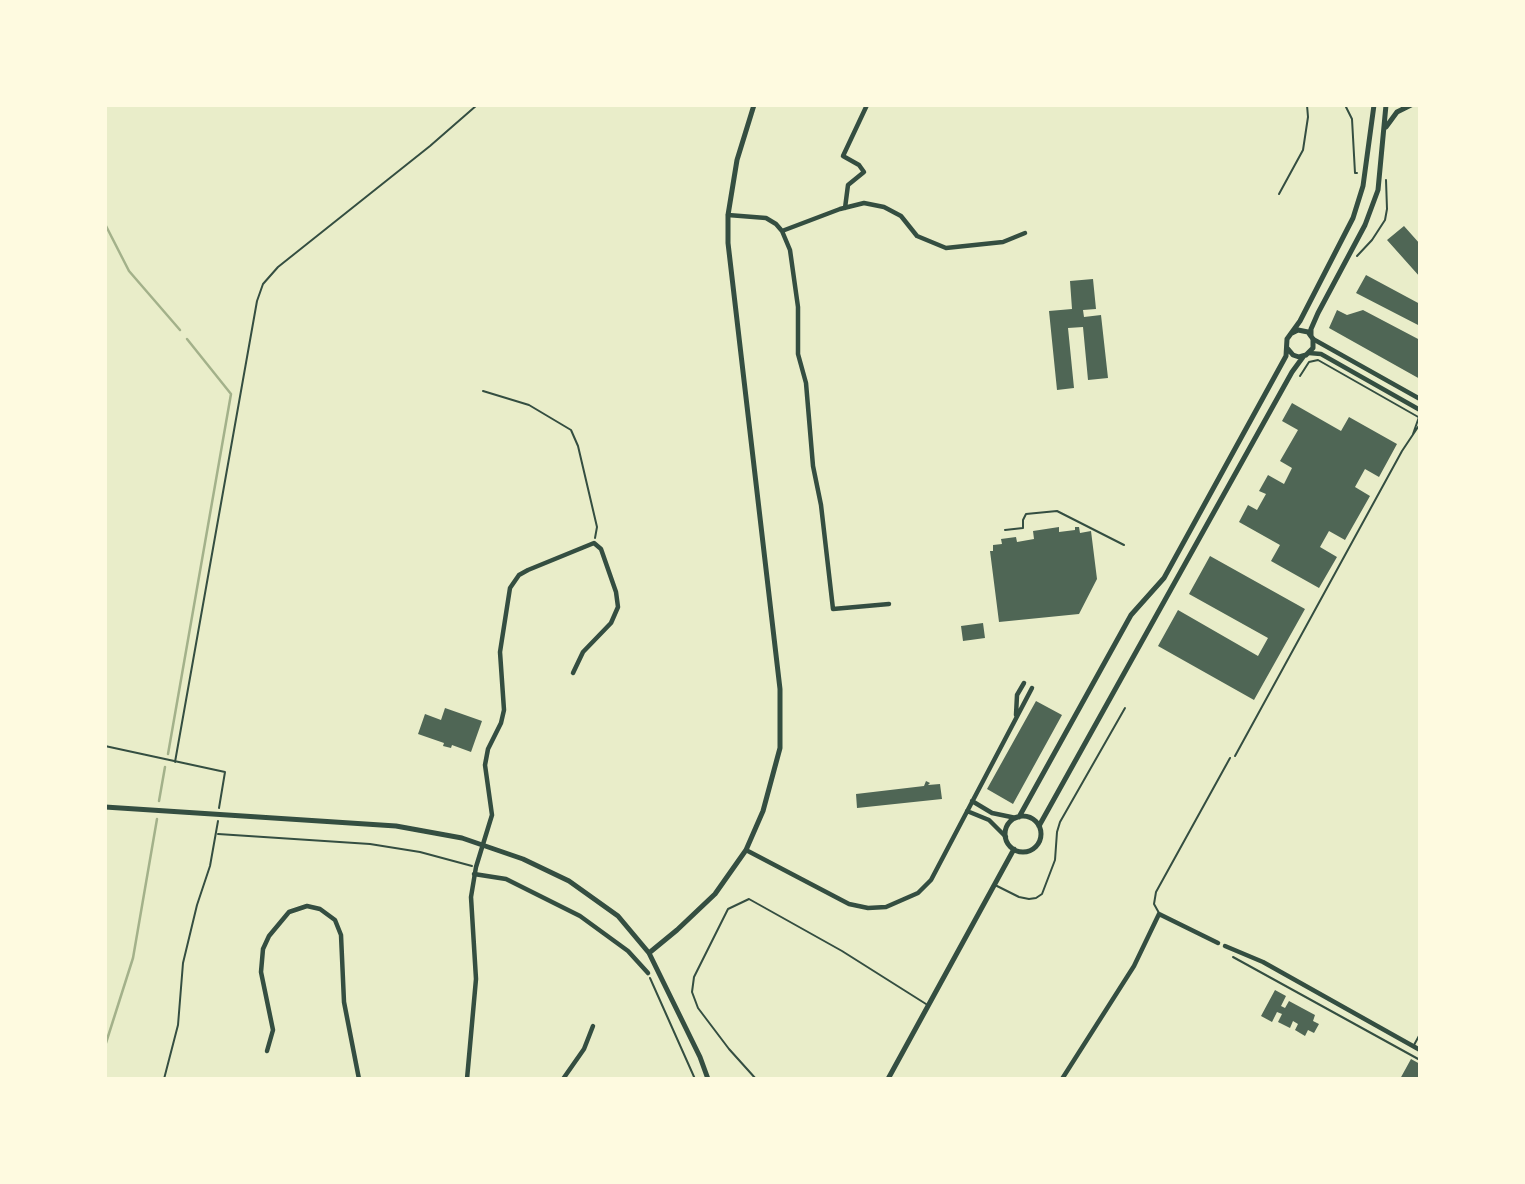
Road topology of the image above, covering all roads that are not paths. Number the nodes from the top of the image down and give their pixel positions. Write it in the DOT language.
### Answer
graph roads {
  1 [pos="754,105"];
  2 [pos="867,105"];
  3 [pos="1371,105"];
  4 [pos="1387,105"];
  5 [pos="1411,105"];
  6 [pos="1384,133"];
  7 [pos="845,208"];
  8 [pos="728,215"];
  9 [pos="782,231"];
  10 [pos="1026,233"];
  11 [pos="1292,333"];
  12 [pos="1312,338"];
  13 [pos="1288,349"];
  14 [pos="1309,353"];
  15 [pos="1303,357"];
  16 [pos="1420,400"];
  17 [pos="1420,410"];
  18 [pos="1005,530"];
  19 [pos="1124,545"];
  20 [pos="889,604"];
  21 [pos="573,673"];
  22 [pos="1024,683"];
  23 [pos="1032,688"];
  24 [pos="1125,708"];
  25 [pos="1016,719"];
  26 [pos="1230,758"];
  27 [pos="972,801"];
  28 [pos="105,807"];
  29 [pos="967,811"];
  30 [pos="1017,818"];
  31 [pos="1039,826"];
  32 [pos="1006,837"];
  33 [pos="483,845"];
  34 [pos="1014,849"];
  35 [pos="746,850"];
  36 [pos="474,874"];
  37 [pos="994,885"];
  38 [pos="1159,914"];
  39 [pos="1218,943"];
  40 [pos="1224,946"];
  41 [pos="649,953"];
  42 [pos="648,973"];
  43 [pos="929,1006"];
  44 [pos="593,1026"];
  45 [pos="1420,1034"];
  46 [pos="1413,1046"];
  47 [pos="1420,1050"];
  48 [pos="267,1051"];
  49 [pos="359,1079"];
  50 [pos="467,1079"];
  51 [pos="563,1079"];
  52 [pos="708,1079"];
  53 [pos="757,1079"];
  54 [pos="888,1079"];
  55 [pos="1062,1079"];
  1 -- 8 [label="street"];
  2 -- 7 [label="street"];
  3 -- 11 [label="street"];
  4 -- 6 [label="street"];
  5 -- 6 [label="street"];
  6 -- 12 [label="street"];
  7 -- 9 [label="street"];
  7 -- 10 [label="street"];
  8 -- 9 [label="street"];
  8 -- 35 [label="street"];
  9 -- 20 [label="street"];
  11 -- 12 [label="street"];
  11 -- 13 [label="street"];
  12 -- 14 [label="street"];
  12 -- 16 [label="street"];
  13 -- 15 [label="street"];
  13 -- 30 [label="street"];
  14 -- 15 [label="street"];
  14 -- 17 [label="street"];
  15 -- 31 [label="street"];
  18 -- 19 [label="lane"];
  21 -- 33 [label="street"];
  22 -- 25 [label="street"];
  23 -- 25 [label="street"];
  24 -- 37 [label="lane"];
  25 -- 27 [label="street"];
  26 -- 38 [label="lane"];
  27 -- 29 [label="street"];
  27 -- 30 [label="street"];
  28 -- 33 [label="street"];
  29 -- 32 [label="street"];
  29 -- 35 [label="street"];
  30 -- 31 [label="street"];
  30 -- 32 [label="street"];
  31 -- 34 [label="street"];
  32 -- 34 [label="street"];
  33 -- 36 [label="street"];
  33 -- 41 [label="street"];
  34 -- 37 [label="street"];
  35 -- 41 [label="street"];
  36 -- 42 [label="street"];
  36 -- 50 [label="street"];
  37 -- 43 [label="street"];
  38 -- 39 [label="street"];
  38 -- 55 [label="street"];
  40 -- 46 [label="street"];
  41 -- 52 [label="street"];
  43 -- 53 [label="lane"];
  43 -- 54 [label="street"];
  44 -- 51 [label="street"];
  45 -- 46 [label="lane"];
  46 -- 47 [label="street"];
  48 -- 49 [label="street"];
}
